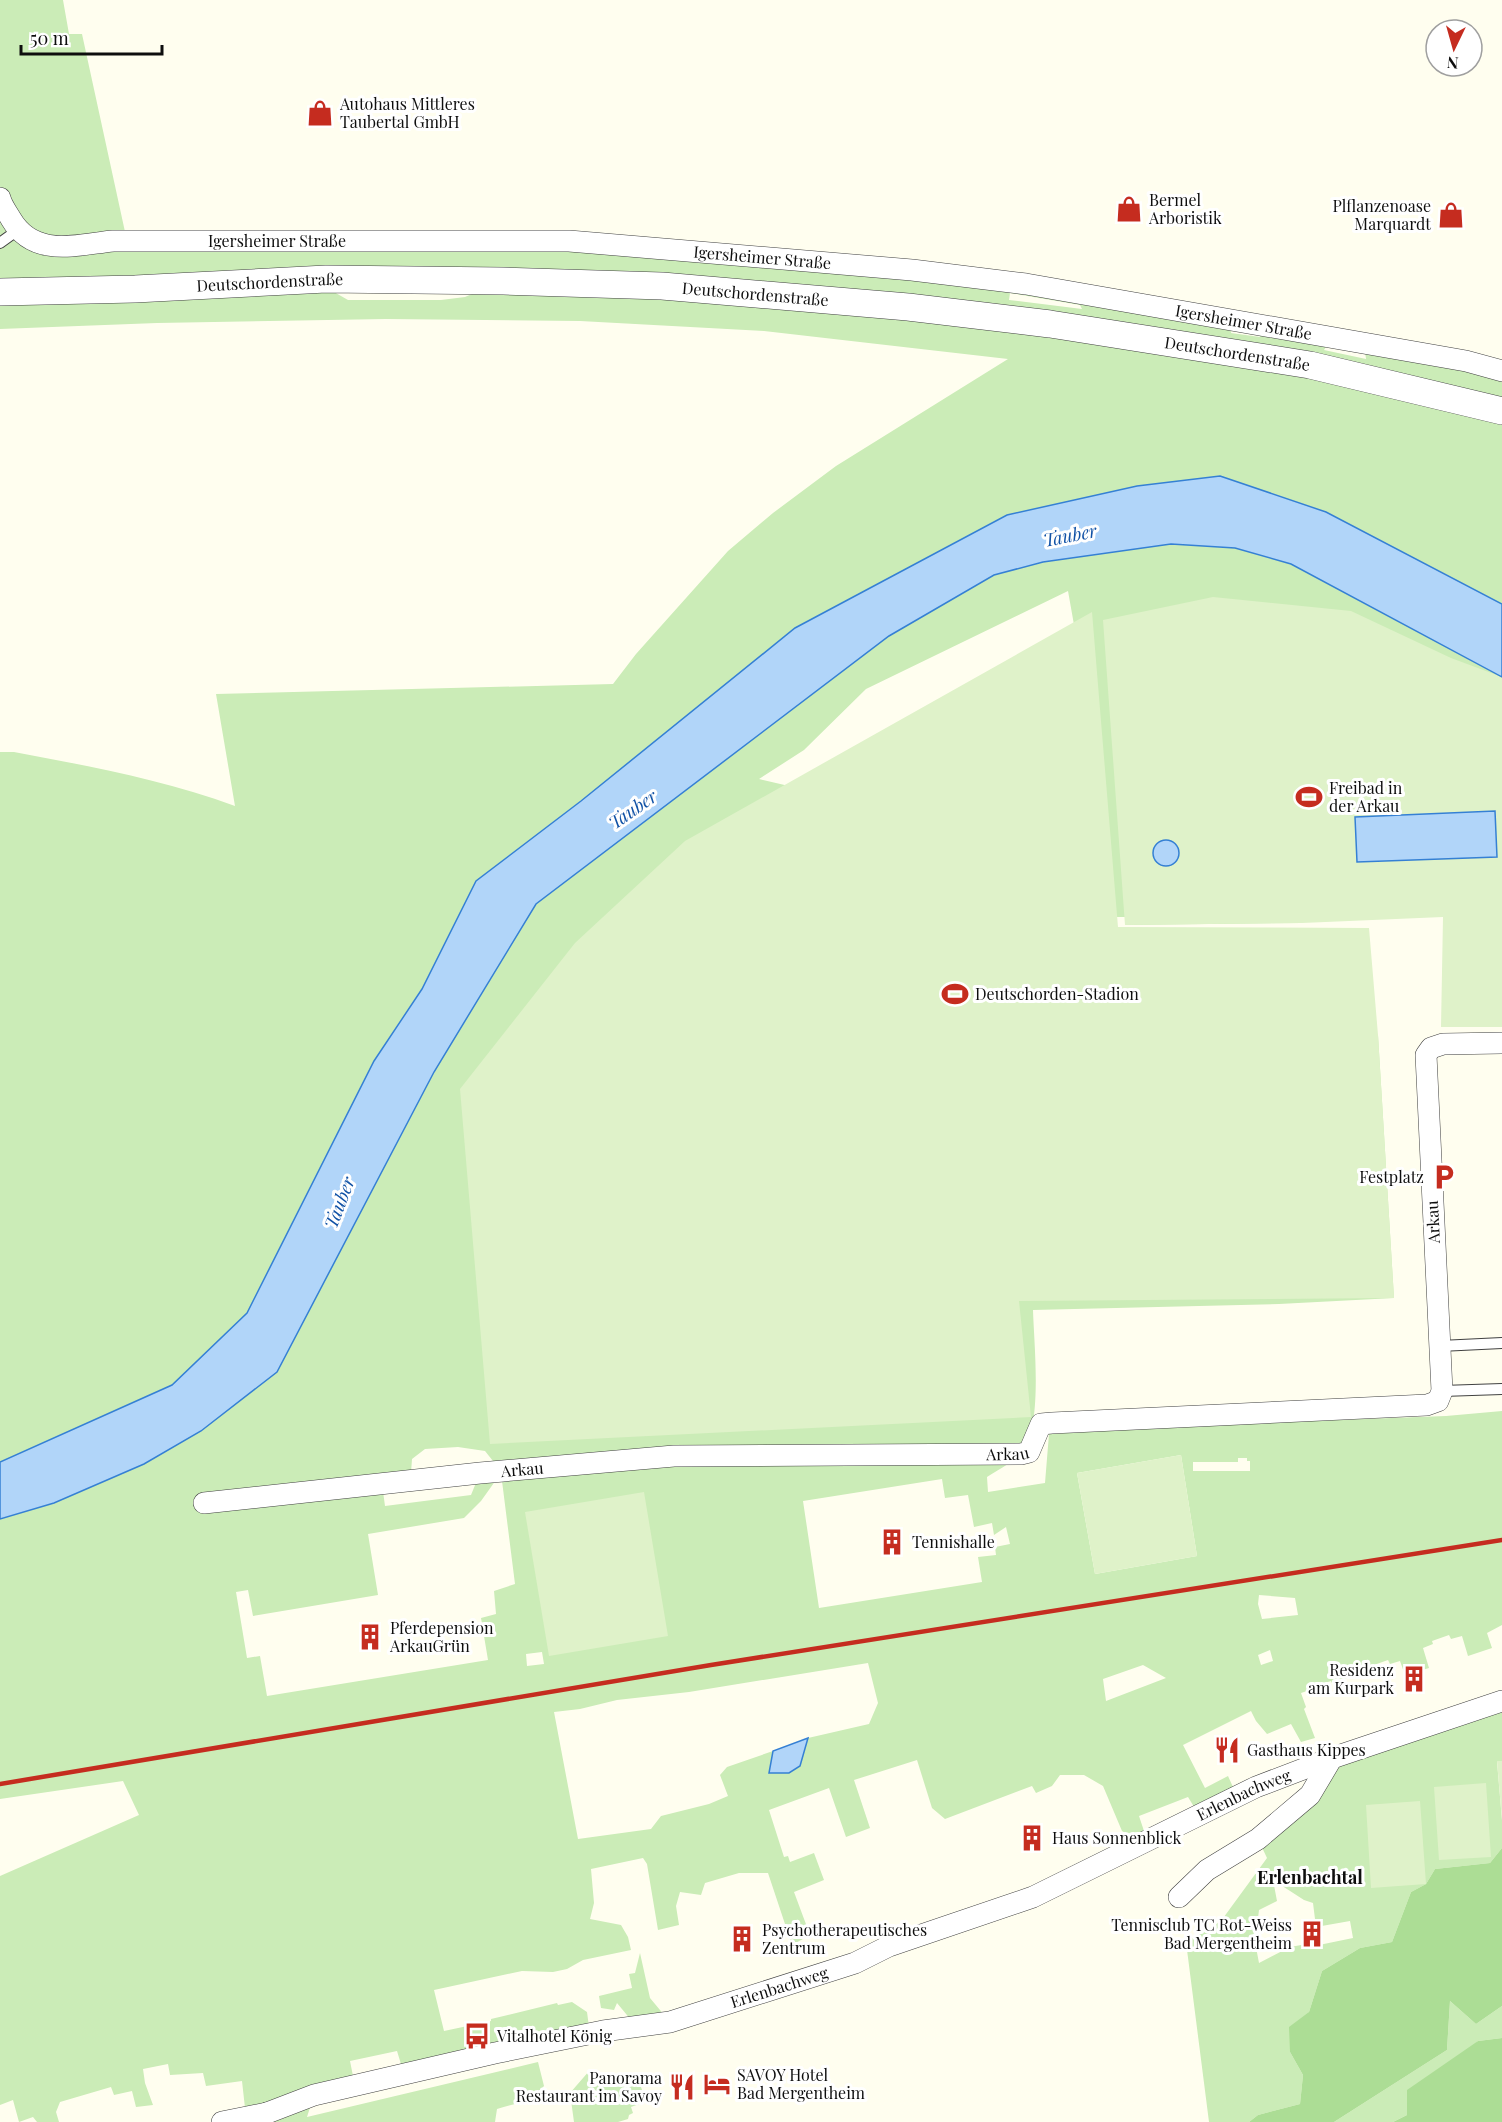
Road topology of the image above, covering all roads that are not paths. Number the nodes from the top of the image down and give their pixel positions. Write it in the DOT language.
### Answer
graph roads {
  1 [pos="0,198"];
  2 [pos="18,230"];
  3 [pos="0,243"];
  4 [pos="0,292"];
  5 [pos="1502,371"];
  6 [pos="1502,411"];
  7 [pos="1502,1043"];
  8 [pos="1502,1343"];
  9 [pos="1440,1346"];
  10 [pos="1502,1389"];
  11 [pos="1442,1391"];
  12 [pos="204,1503"];
  13 [pos="1502,1701"];
  14 [pos="1332,1758"];
  15 [pos="1179,1897"];
  16 [pos="262,2118"];
  17 [pos="222,2122"];
  1 -- 2 [label="street"];
  2 -- 3 [label="lane"];
  2 -- 5 [label="street, Igersheimer Straße"];
  4 -- 6 [label="street, Deutschordenstraße"];
  7 -- 9 [label="street, Arkau"];
  8 -- 9 [label="lane"];
  9 -- 11 [label="street, Arkau"];
  10 -- 11 [label="lane"];
  11 -- 12 [label="street, Arkau"];
  13 -- 14 [label="street, Erlenbachweg"];
  14 -- 15 [label="street, Erlenbachweg"];
  14 -- 16 [label="street, Erlenbachweg"];
  16 -- 17 [label="street, Erlenbachweg"];
}
